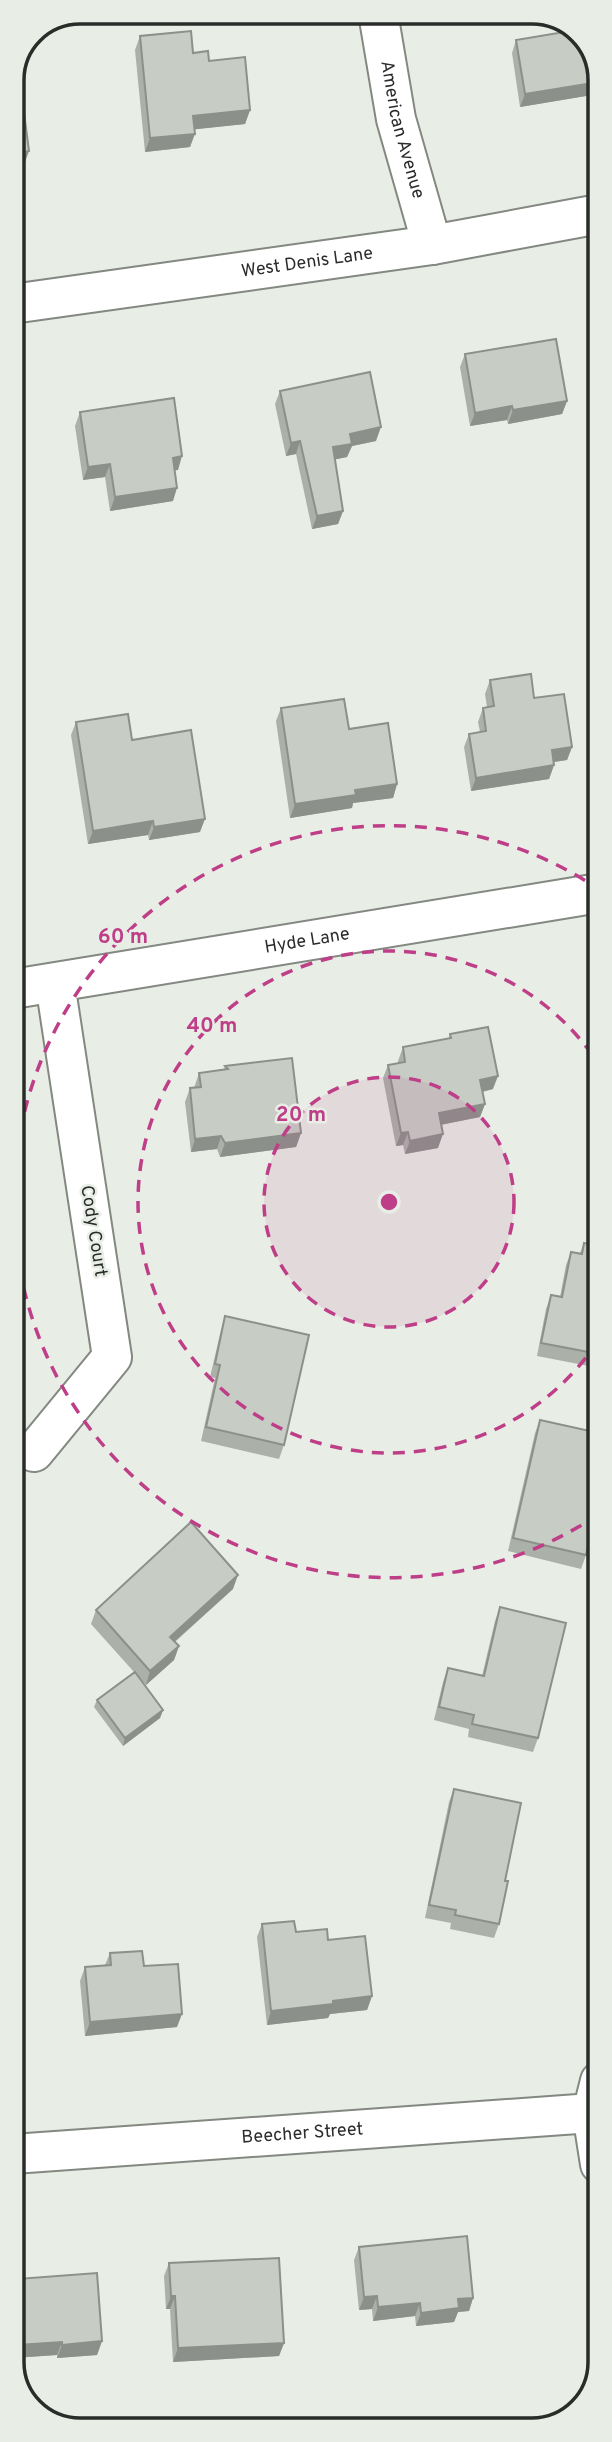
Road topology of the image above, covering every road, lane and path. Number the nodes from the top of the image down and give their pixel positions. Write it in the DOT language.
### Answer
graph roads {
  1 [pos="379,25"];
  2 [pos="588,216"];
  3 [pos="432,245"];
  4 [pos="24,302"];
  5 [pos="588,895"];
  6 [pos="55,983"];
  7 [pos="24,987"];
  8 [pos="34,1452"];
  9 [pos="588,2098"];
  10 [pos="24,2153"];
  1 -- 3 [label="street, American Avenue"];
  2 -- 3 [label="street, West Denis Lane"];
  3 -- 4 [label="street, West Denis Lane"];
  5 -- 6 [label="street, Hyde Lane"];
  6 -- 7 [label="street, Hyde Lane"];
  6 -- 8 [label="street, Cody Court"];
  9 -- 10 [label="street, Beecher Street"];
}
